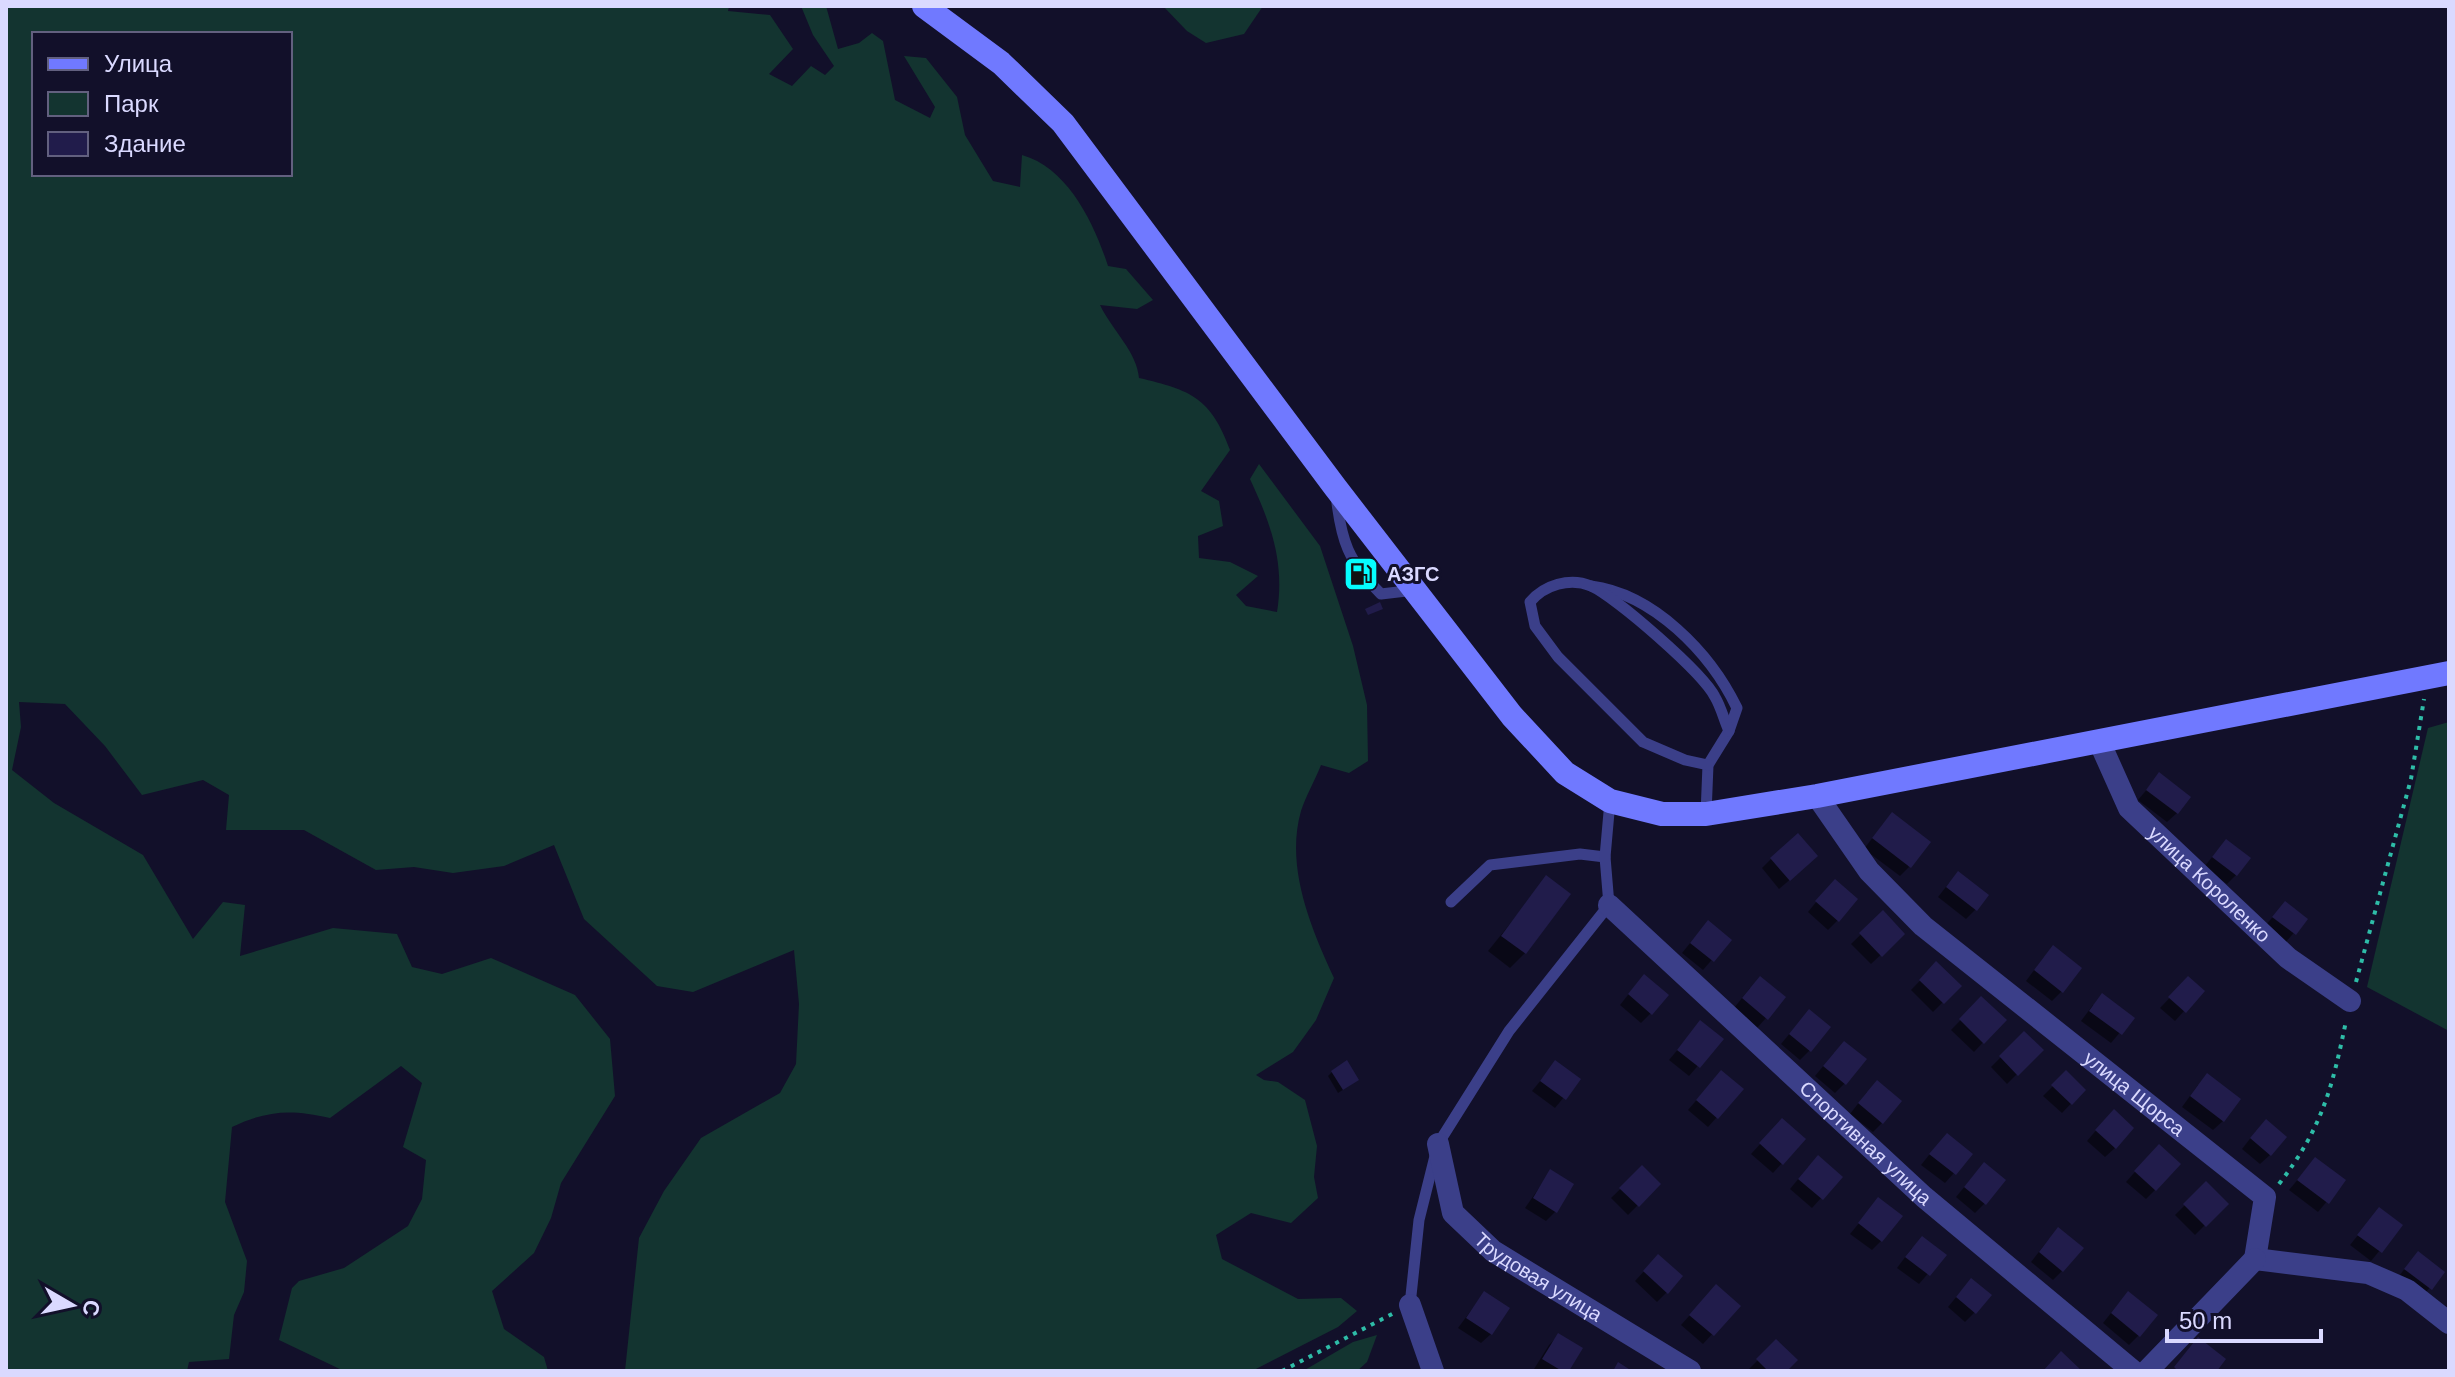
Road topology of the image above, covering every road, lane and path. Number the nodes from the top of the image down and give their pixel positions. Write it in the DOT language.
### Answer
graph roads {
  1 [pos="924,6"];
  2 [pos="1335,487"];
  3 [pos="1590,586"];
  4 [pos="1415,590"];
  5 [pos="2438,675"];
  6 [pos="1729,731"];
  7 [pos="2099,741"];
  8 [pos="1708,765"];
  9 [pos="1817,796"];
  10 [pos="1610,801"];
  11 [pos="1706,814"];
  12 [pos="1605,857"];
  13 [pos="1451,902"];
  14 [pos="1609,905"];
  15 [pos="2350,1001"];
  16 [pos="1438,1144"];
  17 [pos="2265,1197"];
  18 [pos="2255,1259"];
  19 [pos="1410,1305"];
  20 [pos="2449,1323"];
  21 [pos="1282,1371"];
  22 [pos="1433,1371"];
  23 [pos="1690,1371"];
  24 [pos="2133,1371"];
  25 [pos="2147,1371"];
  1 -- 2 [label="main road"];
  2 -- 4 [label="main road"];
  2 -- 4 [label="lane"];
  3 -- 6 [label="lane"];
  3 -- 6 [label="lane"];
  3 -- 8 [label="lane"];
  4 -- 10 [label="main road"];
  5 -- 7 [label="main road"];
  5 -- 15 [label="path"];
  6 -- 8 [label="lane"];
  7 -- 9 [label="main road"];
  7 -- 15 [label="street, улица Короленко"];
  8 -- 11 [label="lane"];
  9 -- 11 [label="main road"];
  9 -- 17 [label="street, улица Щорса"];
  10 -- 11 [label="main road"];
  10 -- 12 [label="lane"];
  12 -- 13 [label="lane"];
  12 -- 14 [label="lane"];
  14 -- 16 [label="lane"];
  14 -- 24 [label="street, Спортивная улица"];
  15 -- 17 [label="path"];
  16 -- 19 [label="lane"];
  16 -- 23 [label="street, Трудовая улица"];
  17 -- 18 [label="street"];
  18 -- 20 [label="street"];
  18 -- 25 [label="street"];
  19 -- 21 [label="path"];
  19 -- 22 [label="street"];
}
